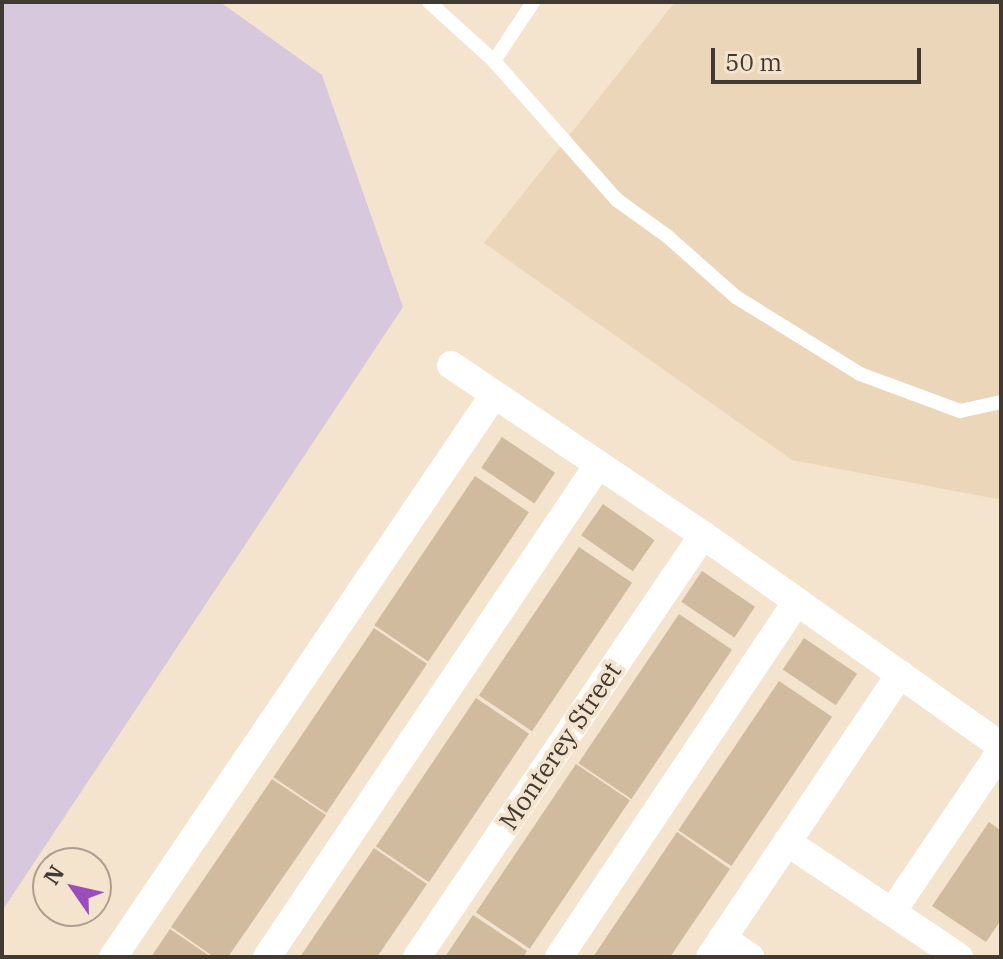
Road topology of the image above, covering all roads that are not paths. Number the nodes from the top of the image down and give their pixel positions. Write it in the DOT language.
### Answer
graph roads {
  1 [pos="429,2"];
  2 [pos="533,2"];
  3 [pos="494,61"];
  4 [pos="451,365"];
  5 [pos="494,395"];
  6 [pos="1001,402"];
  7 [pos="598,465"];
  8 [pos="703,535"];
  9 [pos="797,601"];
  10 [pos="900,674"];
  11 [pos="1001,749"];
  12 [pos="787,842"];
  13 [pos="892,912"];
  14 [pos="716,948"];
  15 [pos="113,957"];
  16 [pos="267,957"];
  17 [pos="417,957"];
  18 [pos="559,957"];
  19 [pos="750,957"];
  20 [pos="959,957"];
  1 -- 3 [label="lane"];
  2 -- 3 [label="lane"];
  3 -- 6 [label="lane"];
  4 -- 5 [label="street"];
  5 -- 7 [label="street"];
  5 -- 15 [label="street"];
  7 -- 8 [label="street"];
  7 -- 16 [label="street"];
  8 -- 9 [label="street"];
  8 -- 17 [label="street, Monterey Street"];
  9 -- 10 [label="street"];
  9 -- 18 [label="street"];
  10 -- 11 [label="street"];
  10 -- 12 [label="street"];
  11 -- 13 [label="street"];
  12 -- 13 [label="street"];
  12 -- 14 [label="street"];
  13 -- 20 [label="street"];
  14 -- 19 [label="street"];
}
